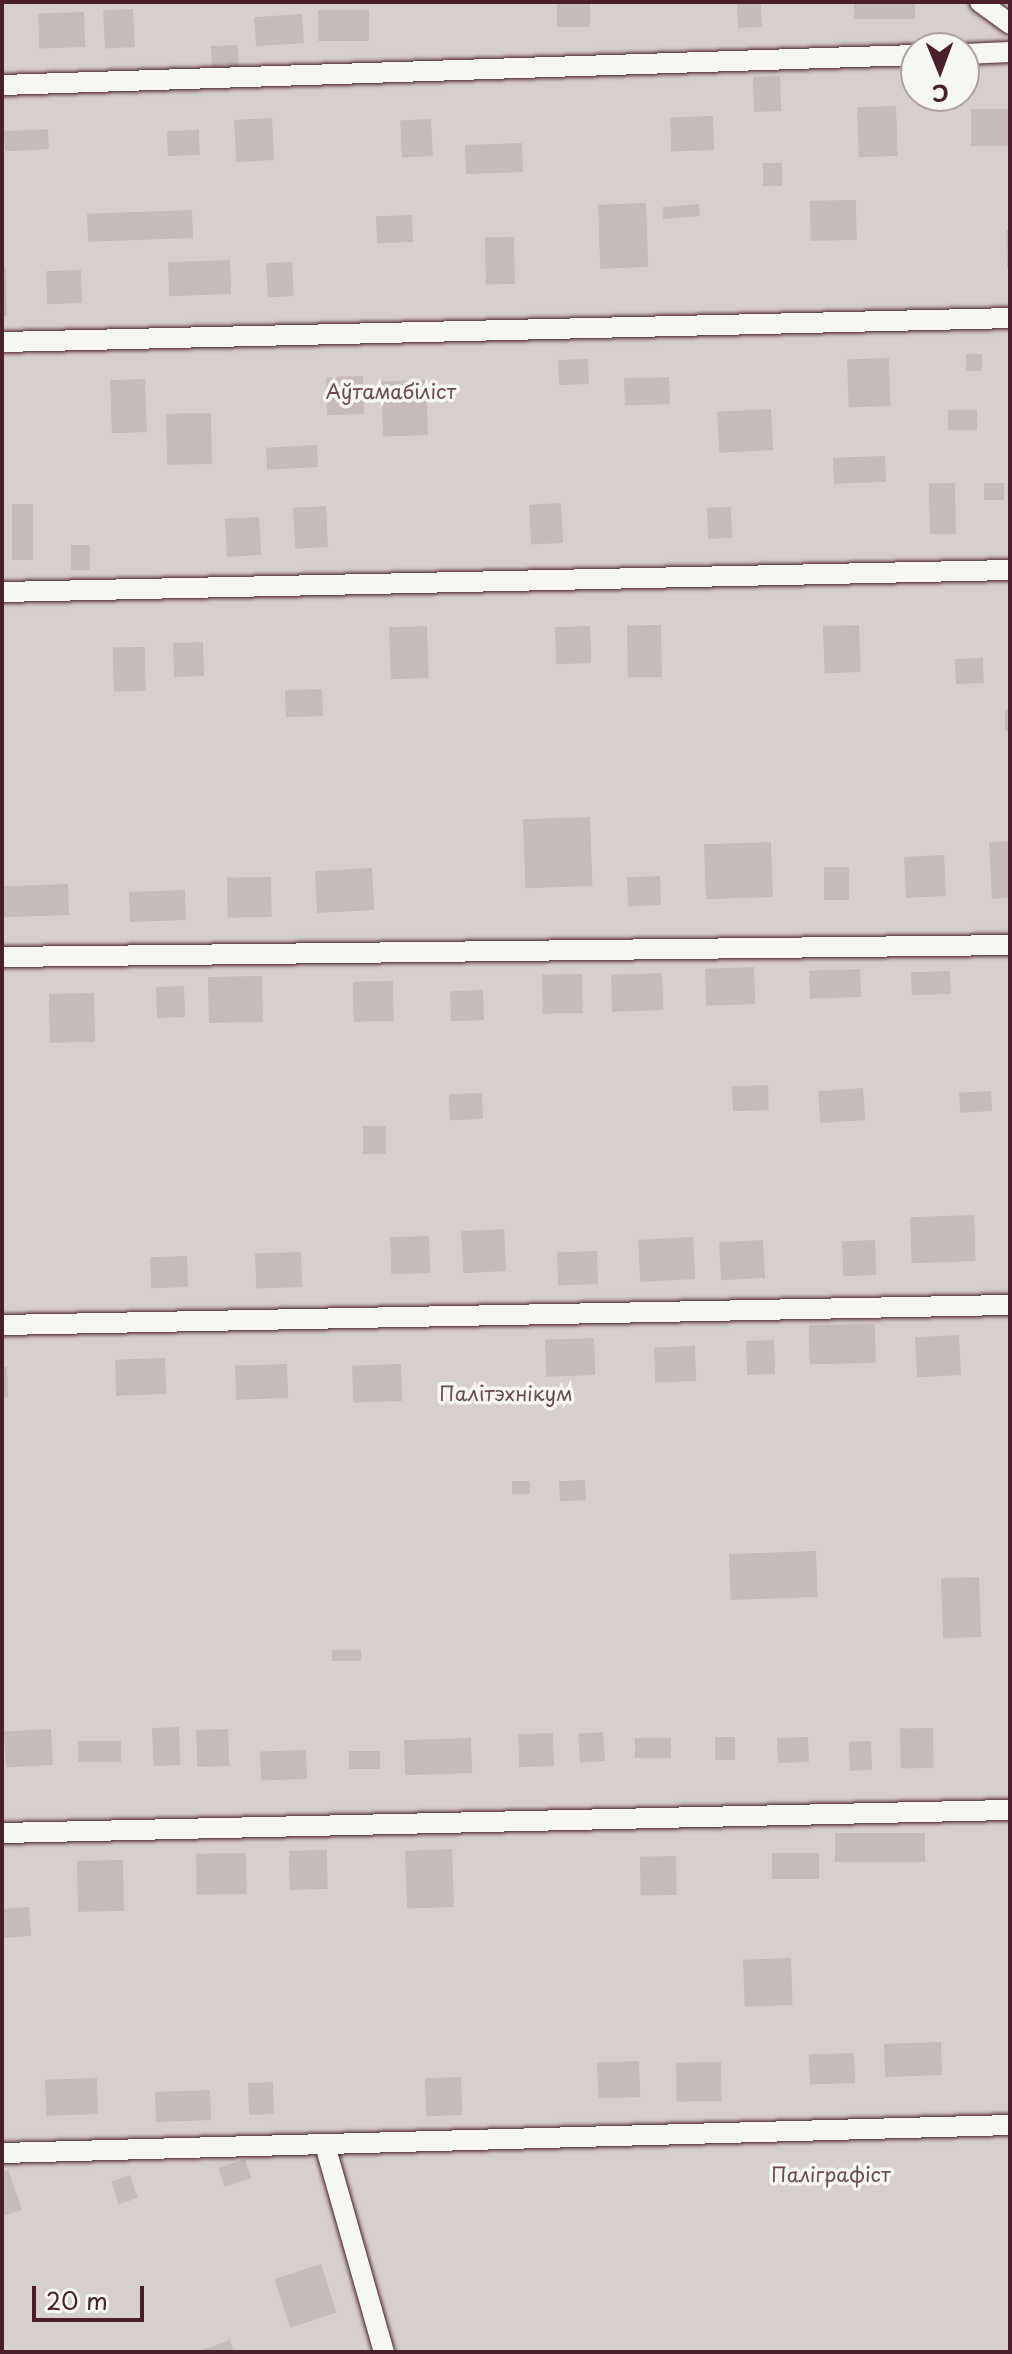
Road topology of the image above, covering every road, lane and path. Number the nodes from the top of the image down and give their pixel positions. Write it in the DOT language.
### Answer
graph roads {
  1 [pos="980,2"];
  2 [pos="1010,24"];
  3 [pos="1010,52"];
  4 [pos="980,53"];
  5 [pos="900,56"];
  6 [pos="2,85"];
  7 [pos="1010,318"];
  8 [pos="2,342"];
  9 [pos="1010,570"];
  10 [pos="2,592"];
  11 [pos="1010,945"];
  12 [pos="2,957"];
  13 [pos="1010,1305"];
  14 [pos="2,1325"];
  15 [pos="1010,1810"];
  16 [pos="2,1833"];
  17 [pos="1010,2125"];
  18 [pos="325,2145"];
  19 [pos="2,2153"];
  20 [pos="384,2352"];
  1 -- 2 [label="lane"];
  3 -- 4 [label="lane"];
  5 -- 6 [label="lane"];
  7 -- 8 [label="lane"];
  9 -- 10 [label="lane"];
  11 -- 12 [label="lane"];
  13 -- 14 [label="lane"];
  15 -- 16 [label="lane"];
  17 -- 18 [label="lane"];
  18 -- 19 [label="lane"];
  18 -- 20 [label="lane"];
}
